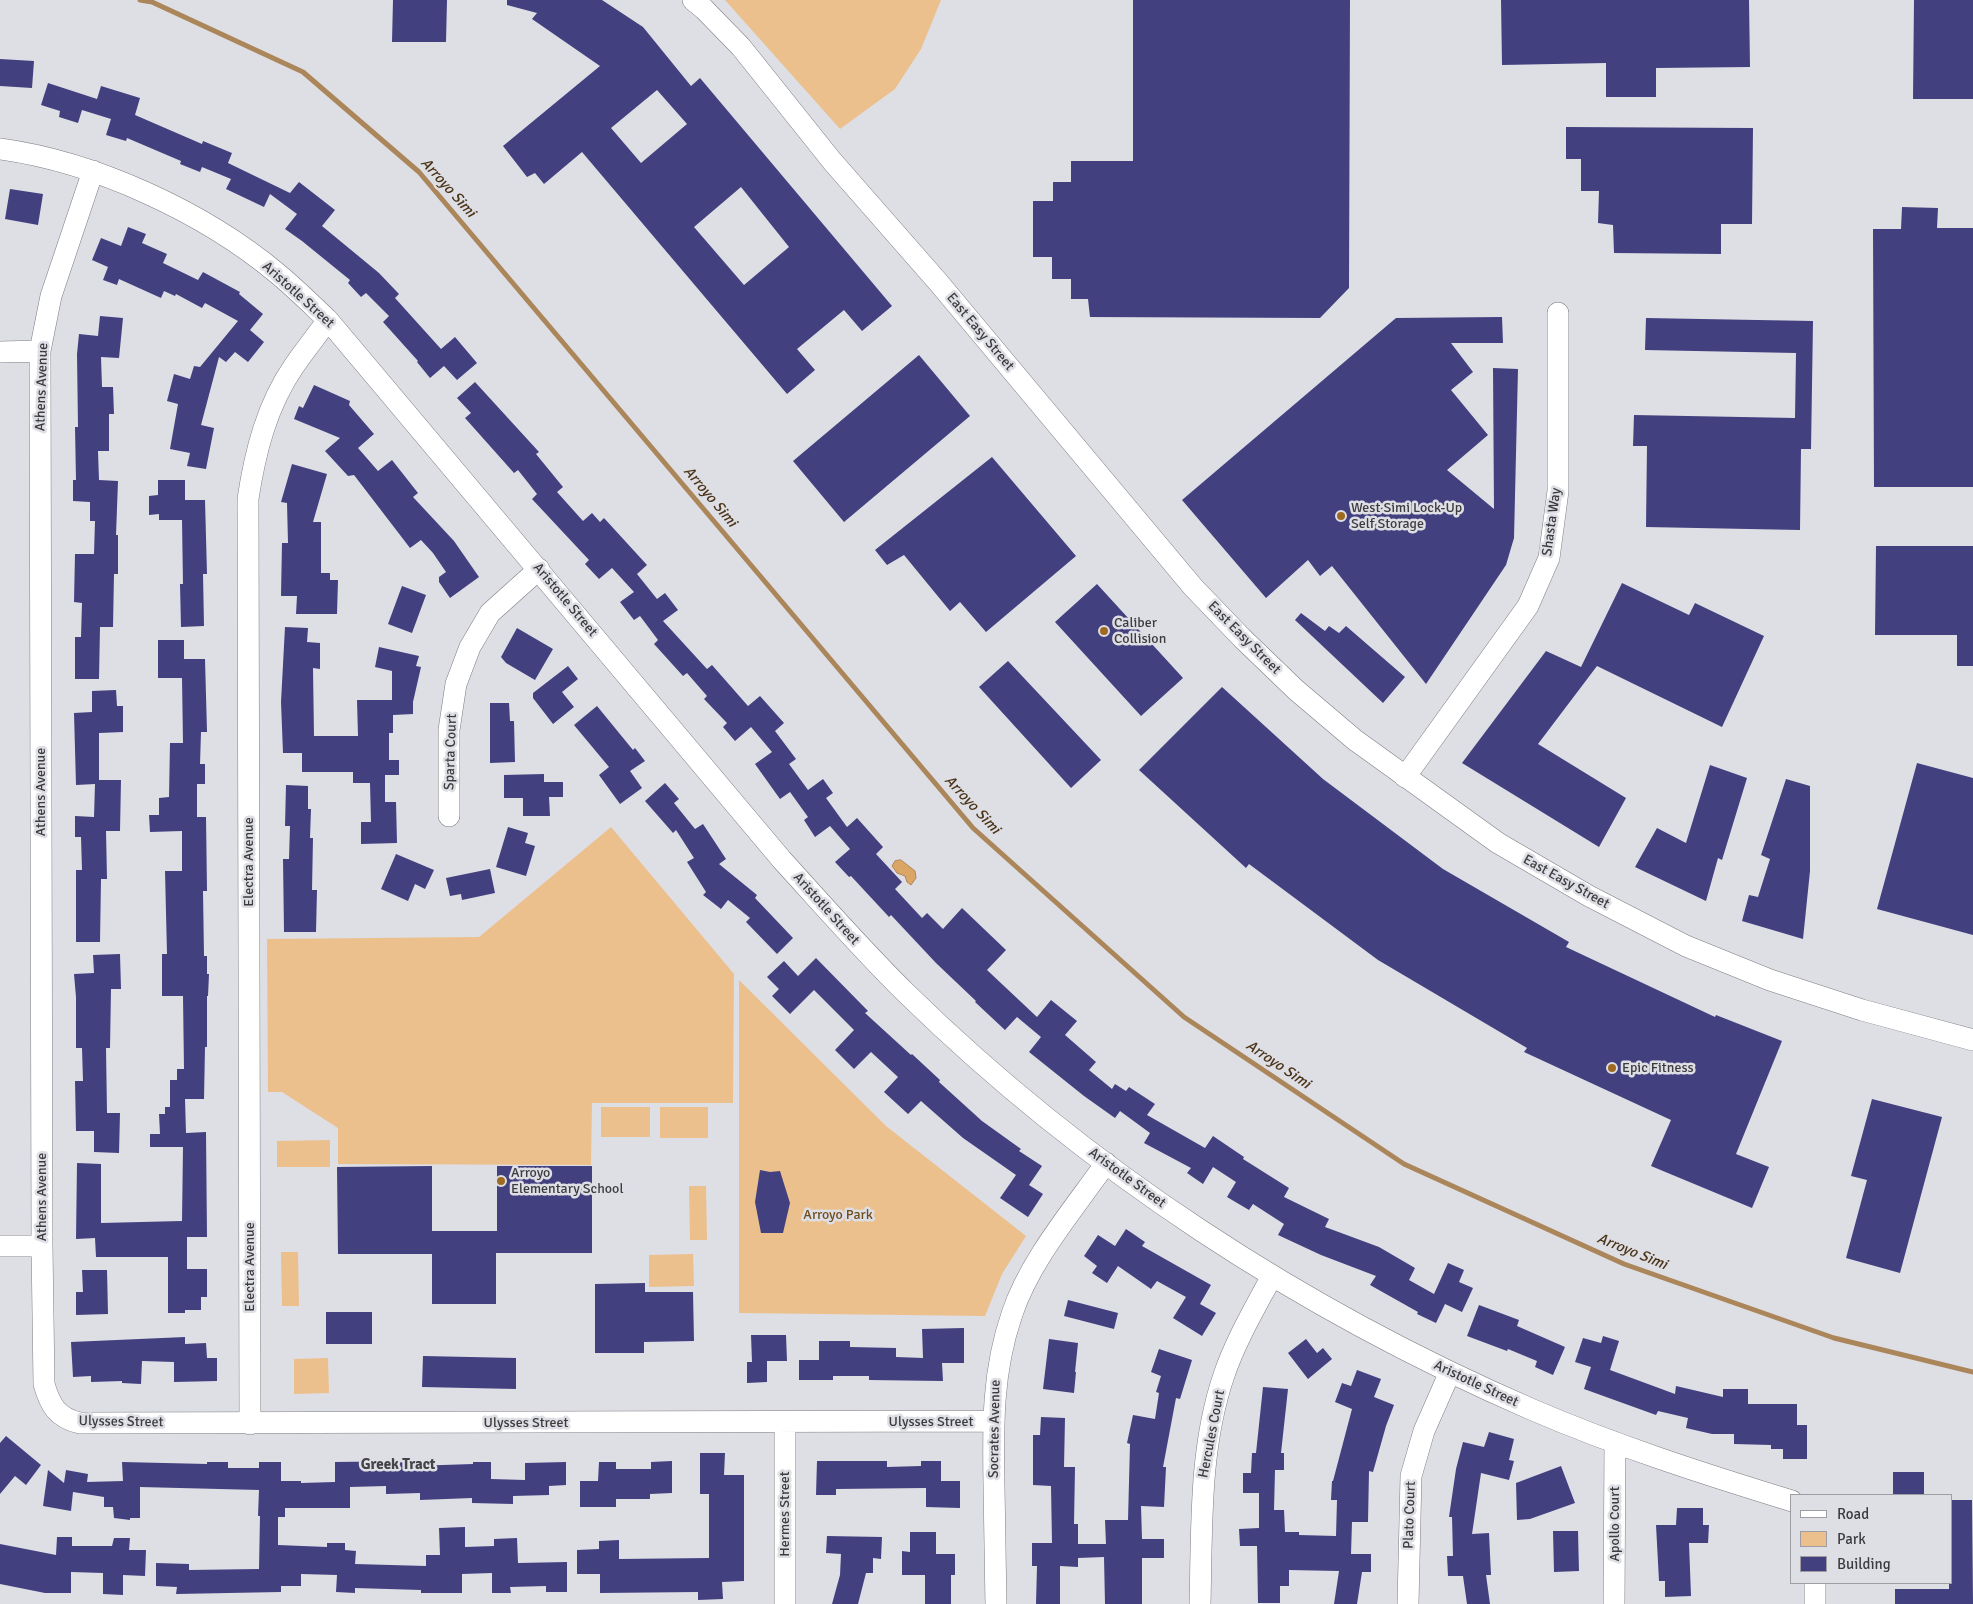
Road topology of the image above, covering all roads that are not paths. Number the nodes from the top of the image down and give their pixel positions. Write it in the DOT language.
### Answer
graph roads {
  1 [pos="693,0"];
  2 [pos="0,149"];
  3 [pos="93,172"];
  4 [pos="1558,313"];
  5 [pos="328,320"];
  6 [pos="40,351"];
  7 [pos="0,352"];
  8 [pos="539,569"];
  9 [pos="1404,777"];
  10 [pos="449,816"];
  11 [pos="1973,1040"];
  12 [pos="1106,1163"];
  13 [pos="0,1246"];
  14 [pos="42,1246"];
  15 [pos="1272,1276"];
  16 [pos="1450,1372"];
  17 [pos="61,1415"];
  18 [pos="993,1421"];
  19 [pos="785,1423"];
  20 [pos="250,1424"];
  21 [pos="1615,1443"];
  22 [pos="1790,1500"];
  23 [pos="1815,1584"];
  24 [pos="785,1604"];
  25 [pos="996,1604"];
  26 [pos="1200,1604"];
  27 [pos="1408,1604"];
  28 [pos="1614,1604"];
  29 [pos="1815,1604"];
  1 -- 9 [label="street, East Easy Street"];
  2 -- 3 [label="street, Aristotle Street"];
  3 -- 5 [label="street, Aristotle Street"];
  3 -- 6 [label="street, Athens Avenue"];
  4 -- 9 [label="street, Shasta Way"];
  5 -- 8 [label="street, Aristotle Street"];
  5 -- 20 [label="street, Electra Avenue"];
  6 -- 7 [label="street"];
  6 -- 14 [label="street, Athens Avenue"];
  8 -- 10 [label="street, Sparta Court"];
  8 -- 12 [label="street, Aristotle Street"];
  9 -- 11 [label="street, East Easy Street"];
  12 -- 15 [label="street, Aristotle Street"];
  12 -- 18 [label="street, Socrates Avenue"];
  13 -- 14 [label="street"];
  14 -- 17 [label="street, Athens Avenue"];
  15 -- 16 [label="street, Aristotle Street"];
  15 -- 26 [label="street, Hercules Court"];
  16 -- 21 [label="street, Aristotle Street"];
  16 -- 27 [label="street, Plato Court"];
  17 -- 20 [label="street, Ulysses Street"];
  18 -- 19 [label="street, Ulysses Street"];
  18 -- 25 [label="street, Socrates Avenue"];
  19 -- 20 [label="street, Ulysses Street"];
  19 -- 24 [label="street, Hermes Street"];
  21 -- 22 [label="street, Aristotle Street"];
  21 -- 28 [label="street, Apollo Court"];
  23 -- 29 [label="street"];
}
